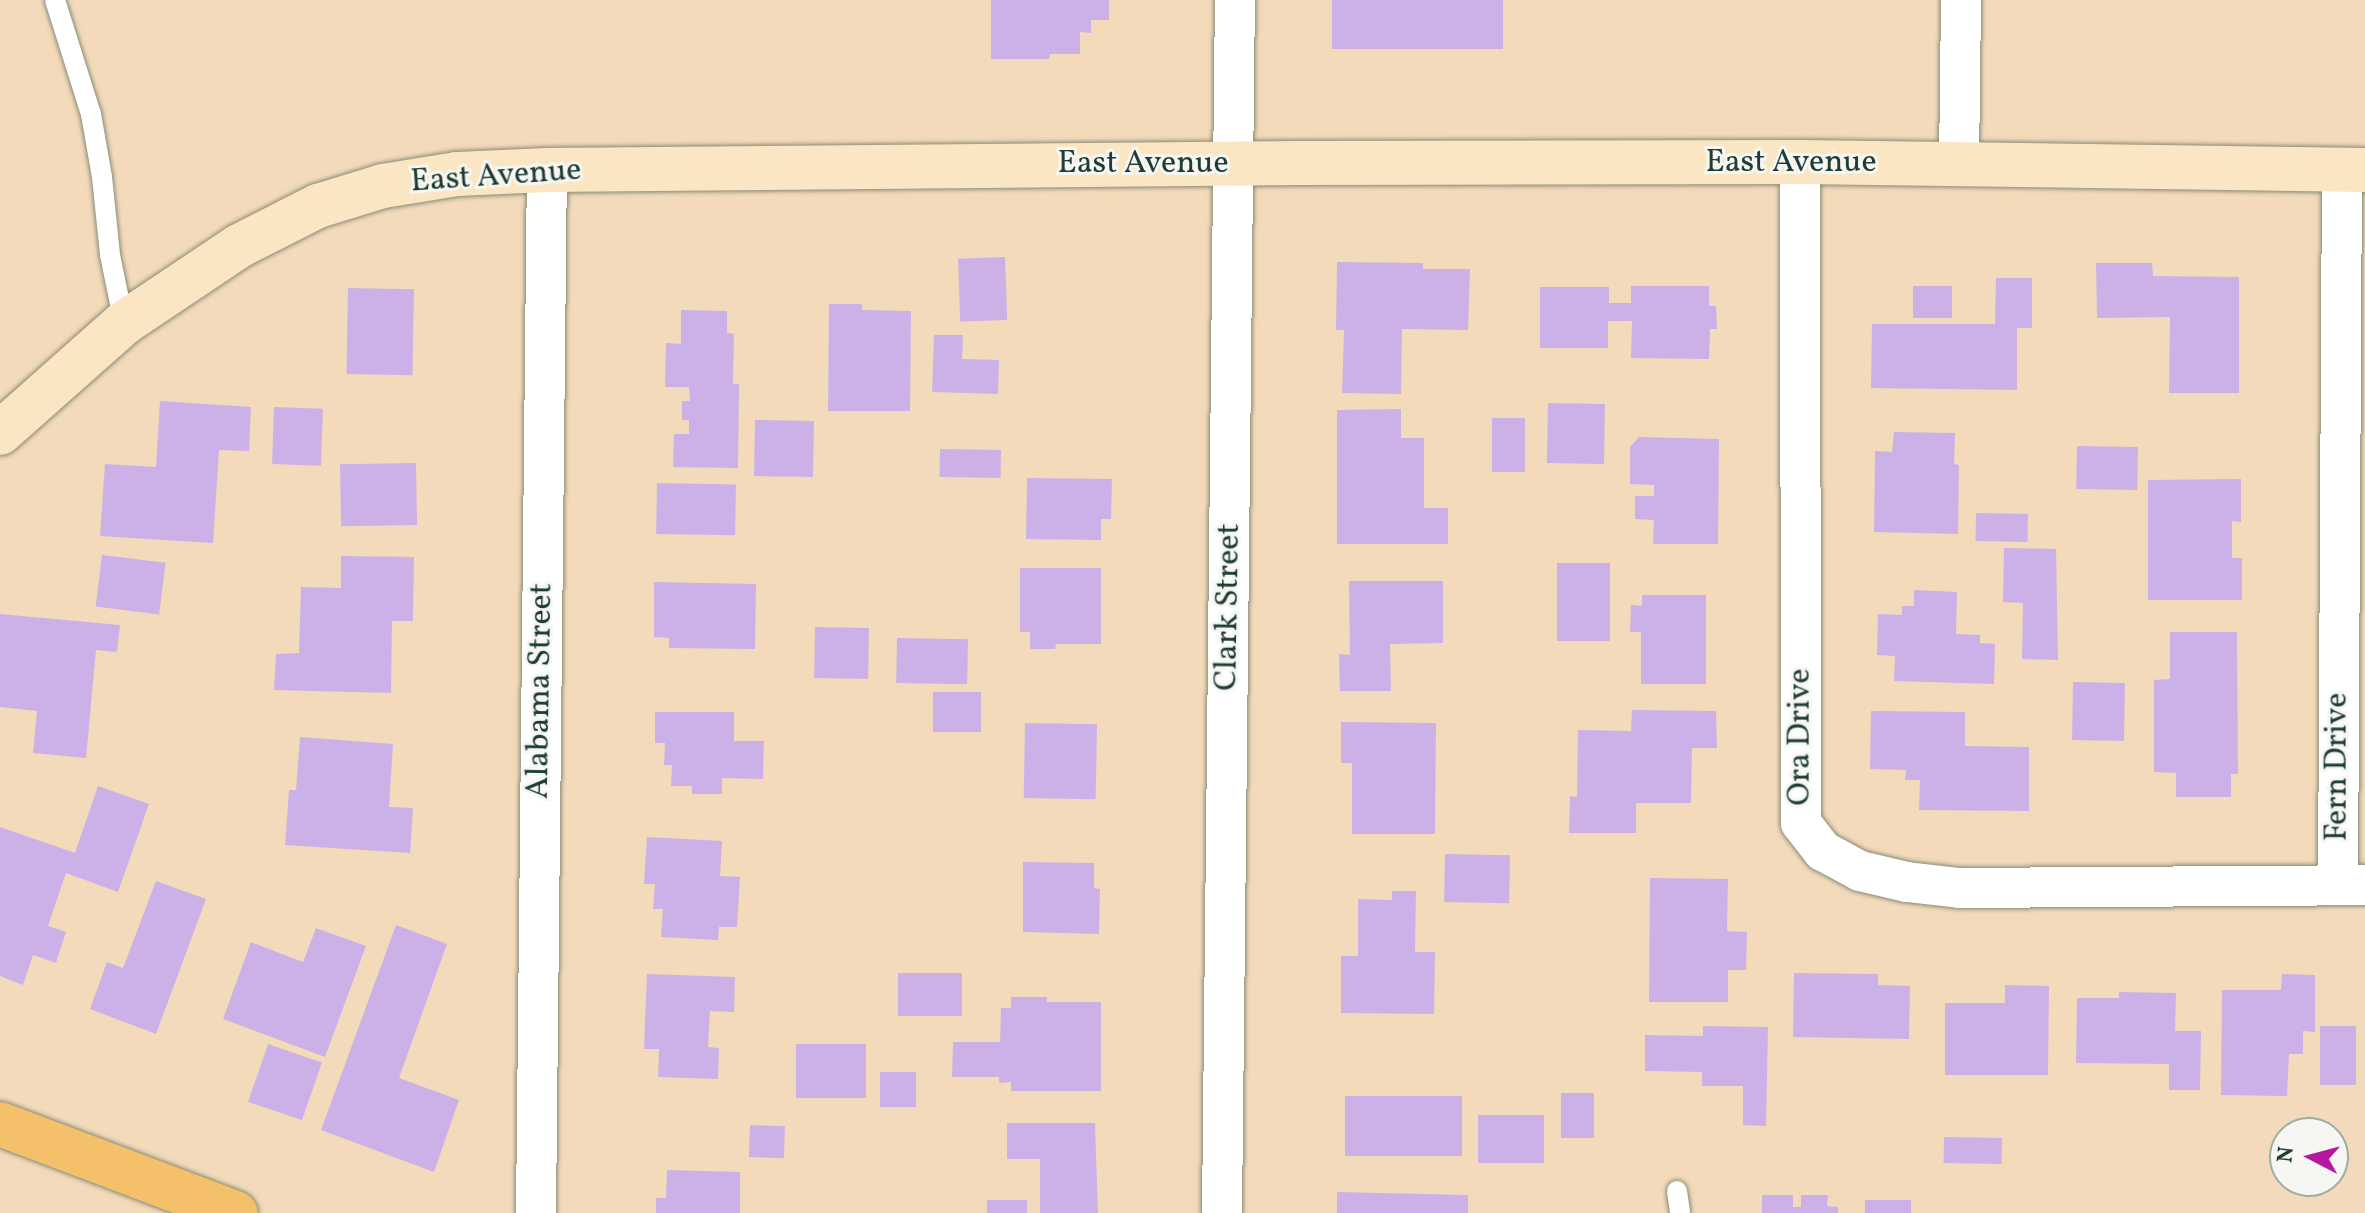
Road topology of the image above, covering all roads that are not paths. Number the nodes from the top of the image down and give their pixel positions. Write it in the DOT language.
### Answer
graph roads {
  1 [pos="55,0"];
  2 [pos="1235,0"];
  3 [pos="1961,0"];
  4 [pos="1800,162"];
  5 [pos="1234,163"];
  6 [pos="1959,165"];
  7 [pos="547,170"];
  8 [pos="2354,170"];
  9 [pos="124,323"];
  10 [pos="0,433"];
  11 [pos="2351,885"];
  12 [pos="0,1124"];
  13 [pos="1677,1191"];
  14 [pos="236,1213"];
  15 [pos="536,1213"];
  16 [pos="1222,1213"];
  17 [pos="1680,1213"];
  1 -- 9 [label="lane"];
  2 -- 5 [label="street, Clark Street"];
  3 -- 6 [label="street"];
  4 -- 5 [label="street, East Avenue"];
  4 -- 6 [label="street, East Avenue"];
  4 -- 11 [label="street, Ora Drive"];
  5 -- 7 [label="street, East Avenue"];
  5 -- 16 [label="street, Clark Street"];
  6 -- 8 [label="street, East Avenue"];
  7 -- 9 [label="street, East Avenue"];
  7 -- 15 [label="street, Alabama Street"];
  8 -- 11 [label="street, Fern Drive"];
  9 -- 10 [label="street, East Avenue"];
  12 -- 14 [label="main road"];
  13 -- 17 [label="lane"];
}
